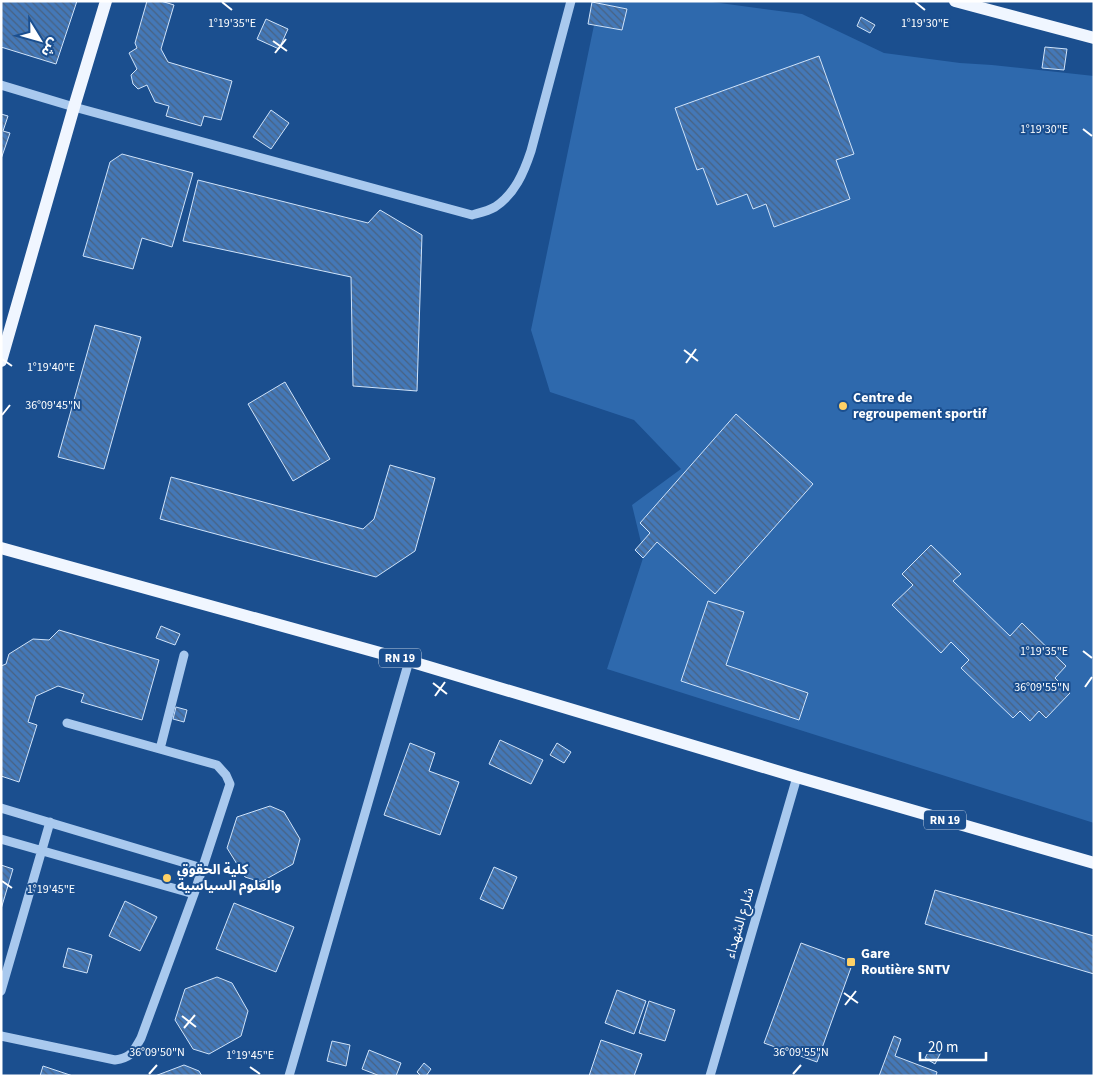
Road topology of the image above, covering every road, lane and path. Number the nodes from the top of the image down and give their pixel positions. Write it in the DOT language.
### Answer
graph roads {
  1 [pos="106,1"];
  2 [pos="571,1"];
  3 [pos="955,1"];
  4 [pos="1094,38"];
  5 [pos="1,85"];
  6 [pos="74,107"];
  7 [pos="1,361"];
  8 [pos="1,548"];
  9 [pos="184,655"];
  10 [pos="409,661"];
  11 [pos="67,723"];
  12 [pos="160,748"];
  13 [pos="797,777"];
  14 [pos="1,808"];
  15 [pos="50,822"];
  16 [pos="1,839"];
  17 [pos="41,850"];
  18 [pos="1094,863"];
  19 [pos="202,868"];
  20 [pos="194,894"];
  21 [pos="1,990"];
  22 [pos="1,1036"];
  23 [pos="289,1076"];
  24 [pos="710,1076"];
  1 -- 6 [label="main road"];
  2 -- 6 [label="street"];
  3 -- 4 [label="main road"];
  5 -- 6 [label="street"];
  6 -- 7 [label="main road"];
  8 -- 10 [label="main road, RN 19"];
  9 -- 12 [label="street"];
  10 -- 13 [label="main road, RN 19"];
  10 -- 23 [label="street"];
  11 -- 12 [label="street"];
  12 -- 19 [label="street"];
  13 -- 18 [label="main road, RN 19"];
  13 -- 24 [label="street, شارع الشهداء"];
  14 -- 15 [label="street"];
  15 -- 17 [label="street"];
  15 -- 19 [label="street"];
  16 -- 17 [label="street"];
  17 -- 20 [label="street"];
  17 -- 21 [label="street"];
  19 -- 20 [label="street"];
  20 -- 22 [label="street"];
}
